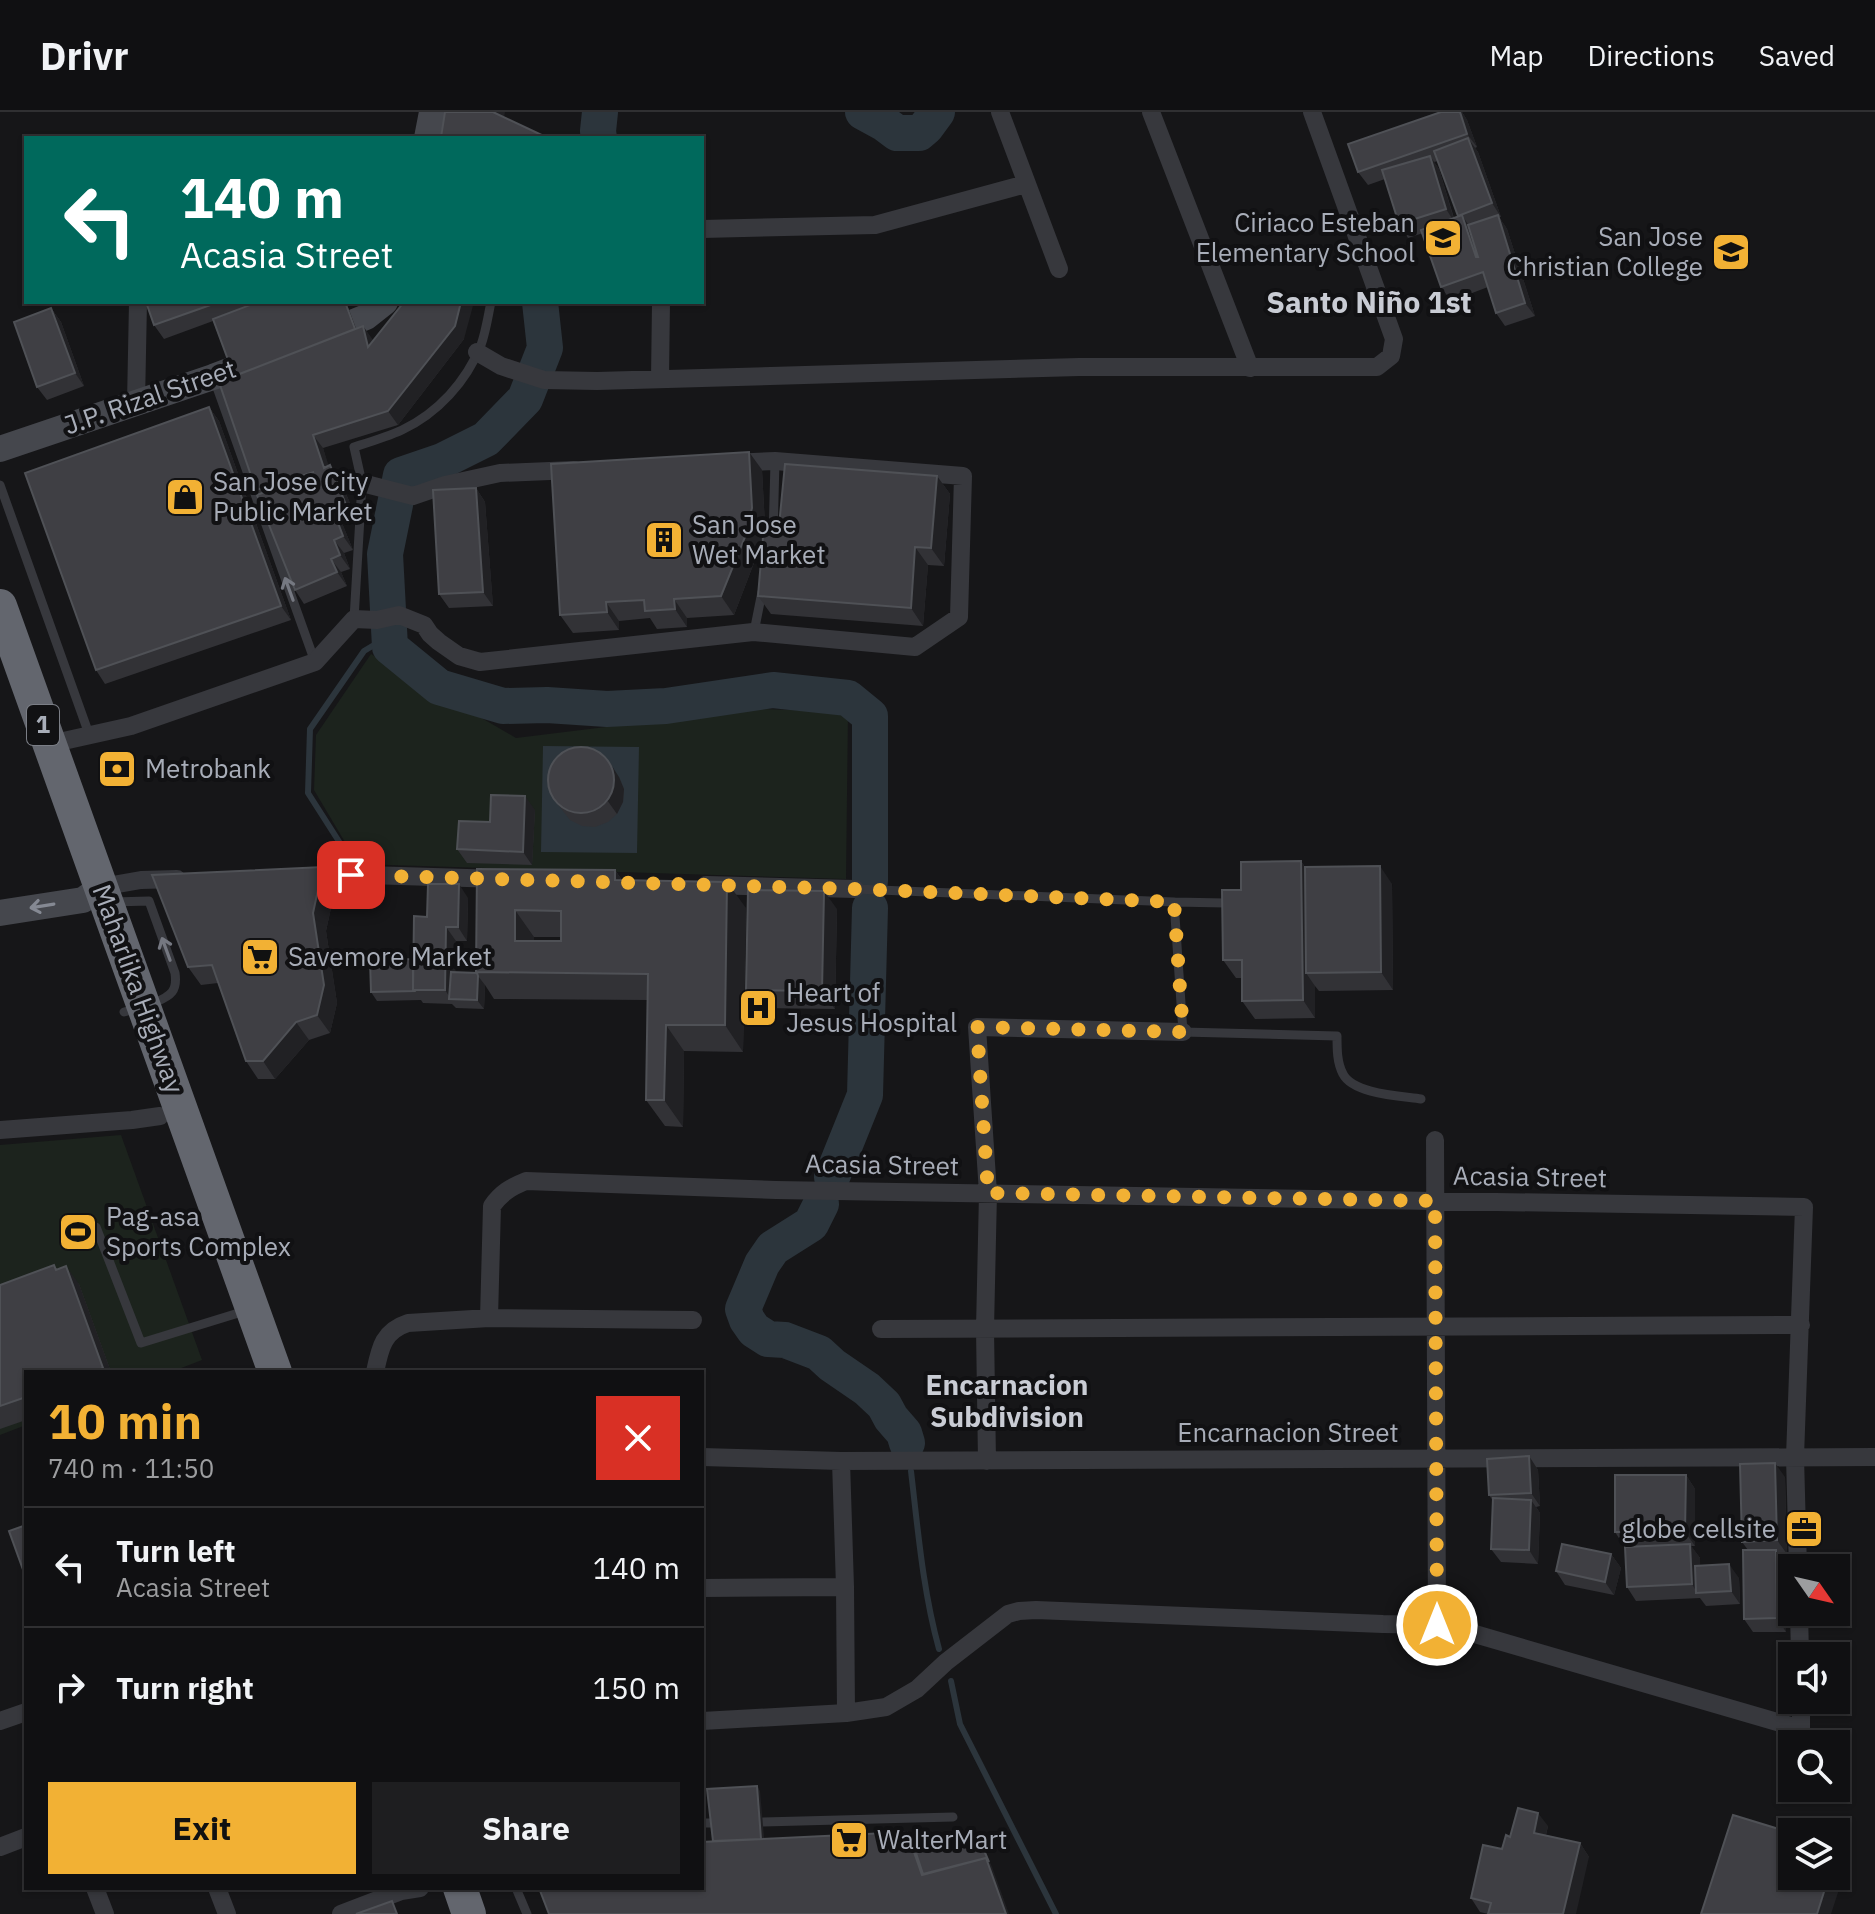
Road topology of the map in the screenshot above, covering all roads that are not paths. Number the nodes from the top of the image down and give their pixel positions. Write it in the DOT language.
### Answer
graph roads {
  1 [pos="432,112"];
  2 [pos="447,112"];
  3 [pos="1000,112"];
  4 [pos="1151,112"];
  5 [pos="1312,112"];
  6 [pos="427,136"];
  7 [pos="441,136"];
  8 [pos="1026,184"];
  9 [pos="704,229"];
  10 [pos="1059,269"];
  11 [pos="138,304"];
  12 [pos="382,304"];
  13 [pos="491,304"];
  14 [pos="661,304"];
  15 [pos="477,352"];
  16 [pos="1250,368"];
  17 [pos="213,377"];
  18 [pos="660,379"];
  19 [pos="136,403"];
  20 [pos="0,449"];
  21 [pos="775,461"];
  22 [pos="712,464"];
  23 [pos="589,469"];
  24 [pos="0,485"];
  25 [pos="371,486"];
  26 [pos="773,542"];
  27 [pos="763,587"];
  28 [pos="0,606"];
  29 [pos="354,619"];
  30 [pos="753,632"];
  31 [pos="315,662"];
  32 [pos="0,668"];
  33 [pos="89,734"];
  34 [pos="50,744"];
  35 [pos="291,877"];
  36 [pos="201,878"];
  37 [pos="513,879"];
  38 [pos="684,884"];
  39 [pos="855,889"];
  40 [pos="97,896"];
  41 [pos="1174,902"];
  42 [pos="1225,903"];
  43 [pos="0,913"];
  44 [pos="133,1009"];
  45 [pos="1183,1032"];
  46 [pos="1421,1099"];
  47 [pos="160,1116"];
  48 [pos="0,1130"];
  49 [pos="1435,1140"];
  50 [pos="988,1193"];
  51 [pos="1435,1201"];
  52 [pos="96,1227"];
  53 [pos="243,1312"];
  54 [pos="489,1318"];
  55 [pos="693,1320"];
  56 [pos="1801,1325"];
  57 [pos="1436,1327"];
  58 [pos="881,1329"];
  59 [pos="985,1329"];
  60 [pos="253,1370"];
  61 [pos="274,1370"];
  62 [pos="375,1370"];
  63 [pos="704,1457"];
  64 [pos="1795,1457"];
  65 [pos="1875,1457"];
  66 [pos="1437,1458"];
  67 [pos="841,1461"];
  68 [pos="987,1461"];
  69 [pos="1798,1554"];
  70 [pos="845,1587"];
  71 [pos="704,1588"];
  72 [pos="1437,1625"];
  73 [pos="24,1713"];
  74 [pos="846,1713"];
  75 [pos="1801,1714"];
  76 [pos="0,1721"];
  77 [pos="704,1721"];
  78 [pos="953,1817"];
  79 [pos="763,1822"];
  80 [pos="704,1823"];
  81 [pos="714,1823"];
  82 [pos="24,1838"];
  83 [pos="0,1847"];
  84 [pos="96,1890"];
  85 [pos="218,1890"];
  86 [pos="407,1890"];
  87 [pos="437,1890"];
  88 [pos="461,1890"];
  89 [pos="517,1890"];
  90 [pos="105,1914"];
  91 [pos="227,1914"];
  92 [pos="341,1914"];
  93 [pos="446,1914"];
  94 [pos="469,1914"];
  95 [pos="527,1914"];
  1 -- 6 [label="street"];
  2 -- 7 [label="street"];
  3 -- 8 [label="street"];
  4 -- 16 [label="street"];
  5 -- 16 [label="street"];
  8 -- 9 [label="street"];
  8 -- 10 [label="street"];
  11 -- 19 [label="street"];
  12 -- 17 [label="street, J.P. Rizal Street"];
  13 -- 15 [label="lane"];
  14 -- 18 [label="street"];
  15 -- 18 [label="street"];
  15 -- 25 [label="lane"];
  16 -- 18 [label="street"];
  17 -- 19 [label="street, J.P. Rizal Street"];
  31 -- 17 [label="lane, one-way"];
  19 -- 20 [label="street, J.P. Rizal Street"];
  21 -- 22 [label="street"];
  21 -- 26 [label="lane"];
  21 -- 30 [label="street"];
  23 -- 25 [label="street"];
  24 -- 33 [label="lane"];
  25 -- 29 [label="lane"];
  27 -- 30 [label="lane"];
  28 -- 34 [label="highway, Maharlika Highway / 1"];
  29 -- 30 [label="street"];
  29 -- 31 [label="street"];
  31 -- 33 [label="street"];
  32 -- 40 [label="highway, Maharlika Highway / 1"];
  33 -- 34 [label="street"];
  34 -- 40 [label="highway, Maharlika Highway / 1"];
  35 -- 37 [label="street"];
  36 -- 40 [label="street"];
  38 -- 39 [label="street"];
  39 -- 41 [label="lane"];
  40 -- 43 [label="street, one-way"];
  40 -- 44 [label="highway, Maharlika Highway / 1"];
  41 -- 42 [label="lane"];
  41 -- 45 [label="lane"];
  44 -- 47 [label="highway, Maharlika Highway / 1"];
  44 -- 53 [label="highway, Maharlika Highway / 1"];
  45 -- 46 [label="lane"];
  45 -- 50 [label="street"];
  47 -- 48 [label="street"];
  47 -- 53 [label="highway, Maharlika Highway / 1"];
  49 -- 51 [label="street"];
  50 -- 51 [label="street, Acasia Street"];
  50 -- 54 [label="street, Acasia Street"];
  50 -- 59 [label="street"];
  51 -- 56 [label="street, Acasia Street"];
  51 -- 57 [label="street"];
  52 -- 53 [label="lane"];
  53 -- 60 [label="highway, Maharlika Highway / 1"];
  53 -- 61 [label="highway, Maharlika Highway / 1"];
  54 -- 55 [label="street"];
  54 -- 62 [label="street"];
  56 -- 57 [label="street"];
  56 -- 64 [label="street"];
  57 -- 59 [label="street"];
  57 -- 66 [label="street"];
  58 -- 59 [label="street"];
  59 -- 68 [label="street"];
  63 -- 67 [label="street, Encarnacion Street"];
  64 -- 65 [label="street, Encarnacion Street"];
  64 -- 66 [label="street, Encarnacion Street"];
  64 -- 69 [label="street"];
  66 -- 68 [label="street, Encarnacion Street"];
  66 -- 72 [label="street"];
  67 -- 68 [label="street, Encarnacion Street"];
  67 -- 70 [label="street"];
  70 -- 71 [label="street"];
  70 -- 74 [label="street"];
  72 -- 74 [label="street"];
  72 -- 75 [label="street"];
  73 -- 76 [label="street"];
  74 -- 77 [label="street"];
  78 -- 79 [label="lane"];
  80 -- 81 [label="lane"];
  82 -- 83 [label="street"];
  84 -- 90 [label="street"];
  85 -- 91 [label="street"];
  86 -- 92 [label="street"];
  87 -- 93 [label="highway"];
  88 -- 94 [label="highway"];
  89 -- 95 [label="lane"];
}
